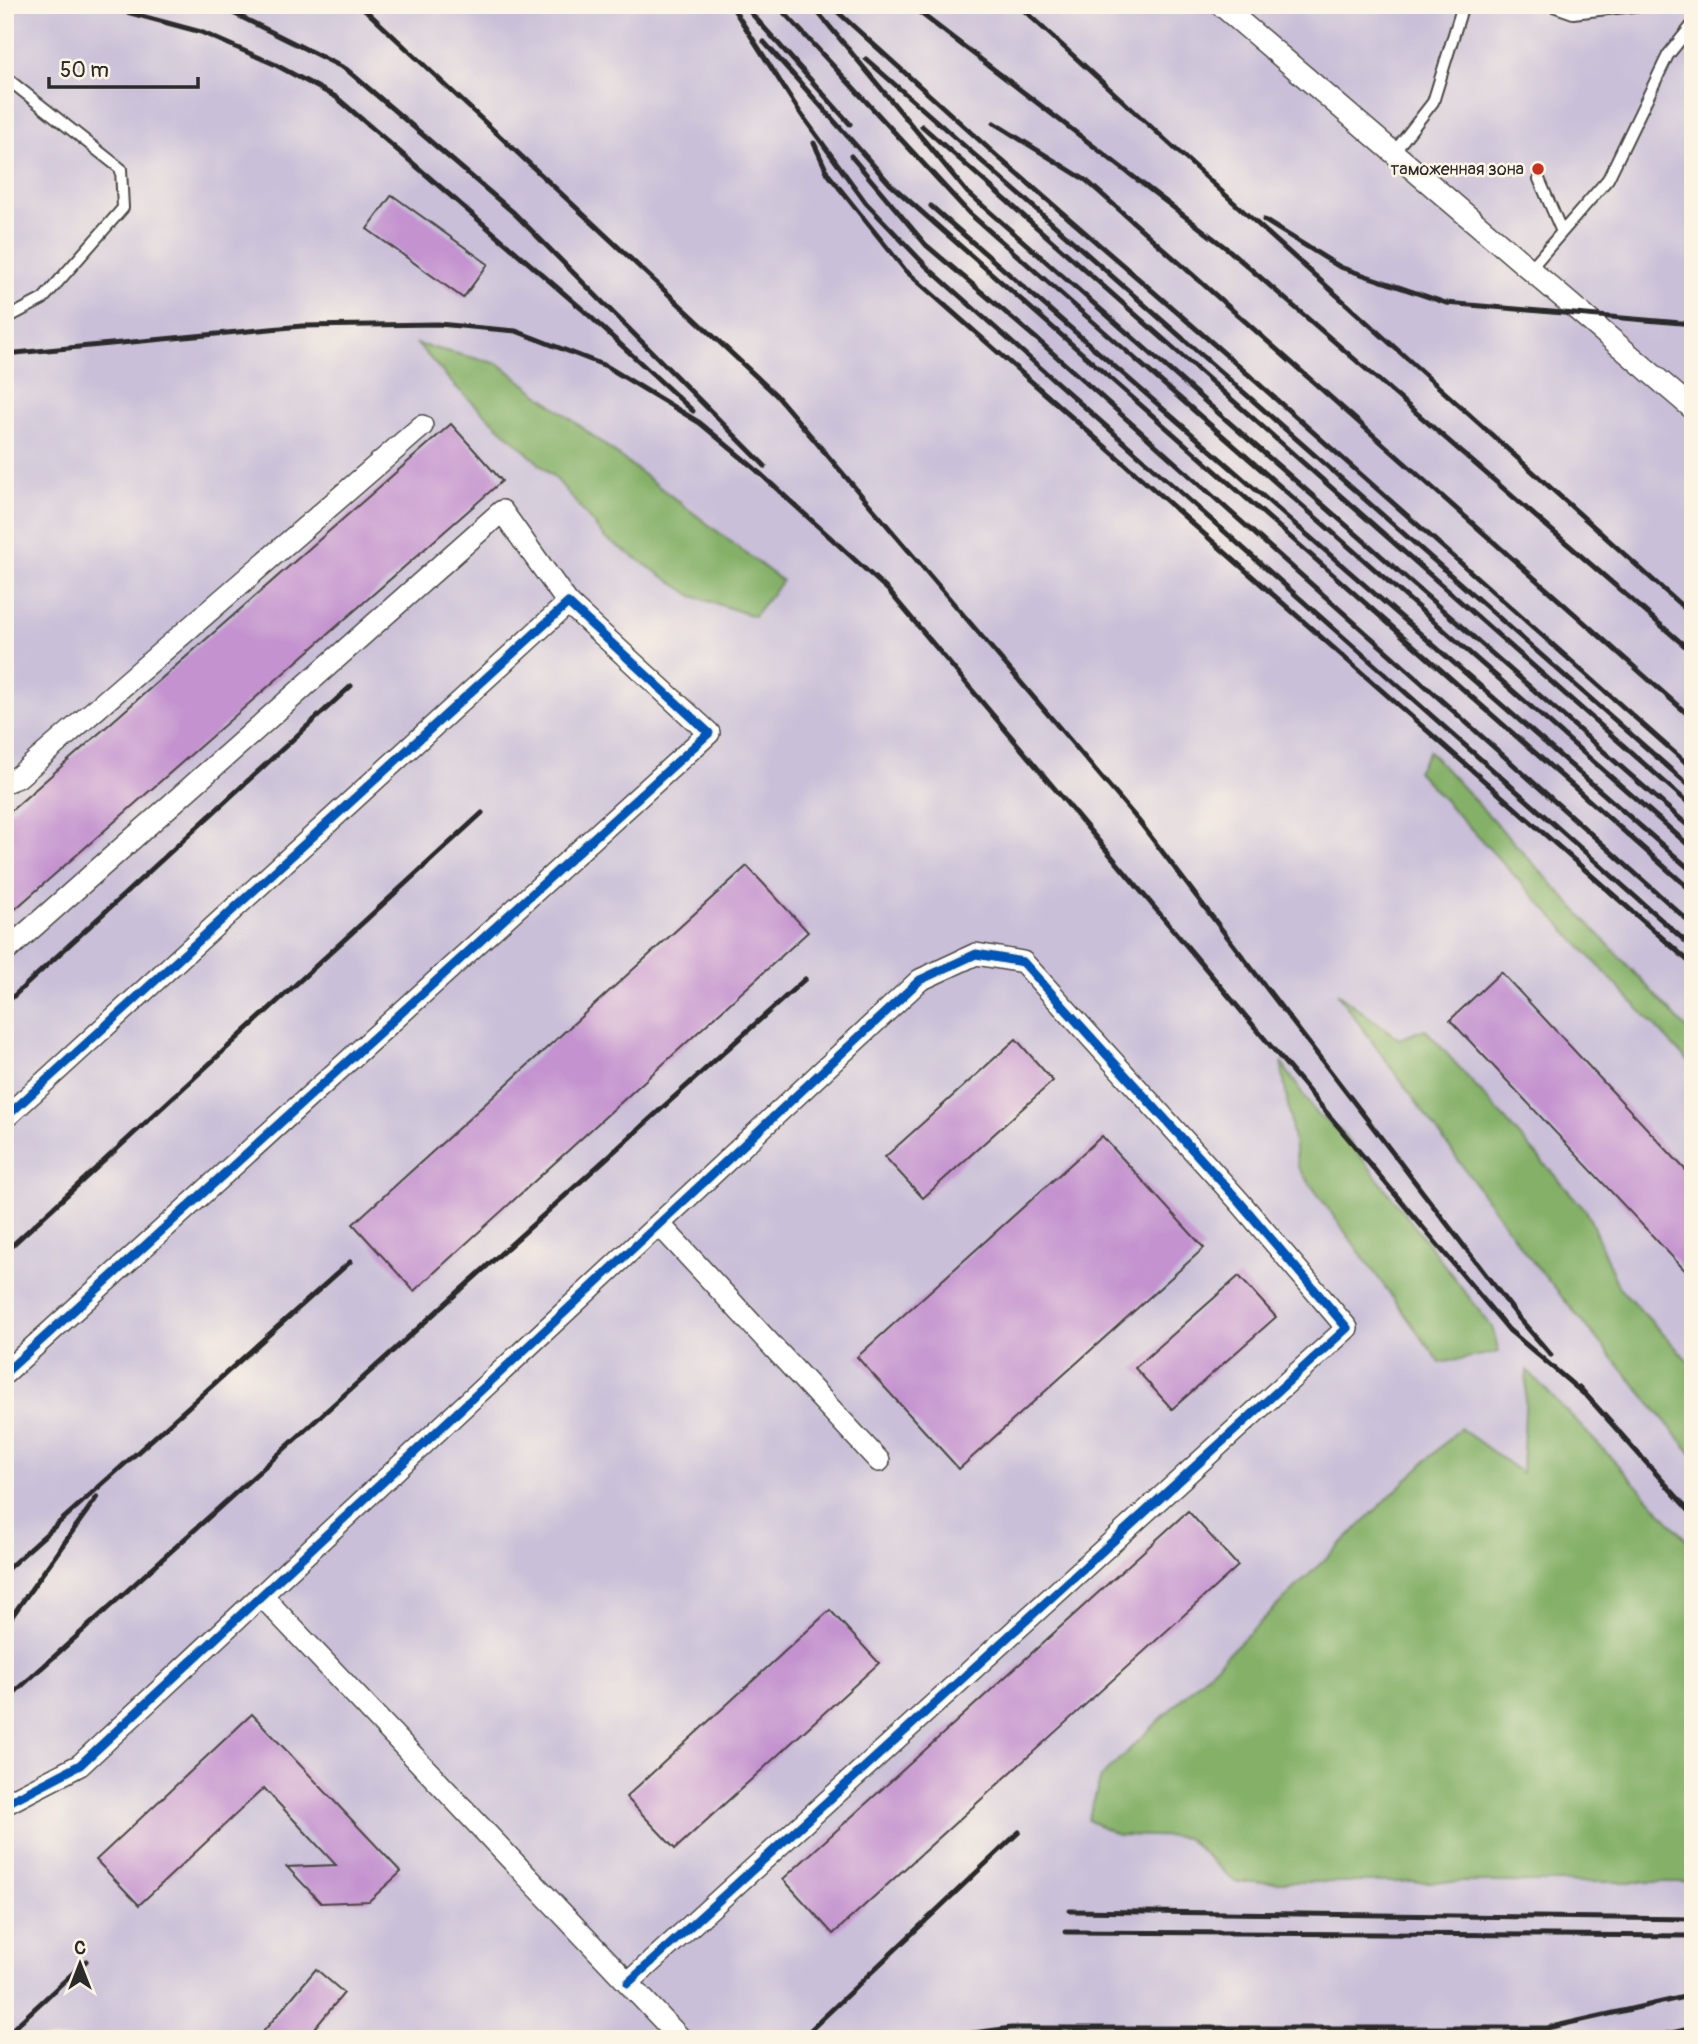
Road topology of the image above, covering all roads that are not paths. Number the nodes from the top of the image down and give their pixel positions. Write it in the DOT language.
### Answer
graph roads {
  1 [pos="1221,5"];
  2 [pos="1463,5"];
  3 [pos="1550,5"];
  4 [pos="1642,5"];
  5 [pos="1693,24"];
  6 [pos="5,77"];
  7 [pos="1394,152"];
  8 [pos="1539,179"];
  9 [pos="1562,232"];
  10 [pos="1530,268"];
  11 [pos="5,319"];
  12 [pos="1693,409"];
  13 [pos="422,426"];
  14 [pos="568,603"];
  15 [pos="5,782"];
  16 [pos="5,952"];
  17 [pos="5,1118"];
  18 [pos="659,1224"];
  19 [pos="5,1373"];
  20 [pos="879,1461"];
  21 [pos="261,1595"];
  22 [pos="5,1804"];
  23 [pos="628,1983"];
  24 [pos="681,2039"];
  1 -- 7 [label="street"];
  2 -- 7 [label="lane"];
  3 -- 4 [label="lane"];
  5 -- 9 [label="lane"];
  6 -- 11 [label="lane"];
  7 -- 10 [label="street"];
  8 -- 9 [label="lane"];
  9 -- 10 [label="lane"];
  10 -- 12 [label="street"];
  13 -- 15 [label="street"];
  14 -- 16 [label="street"];
  14 -- 17 [label="street"];
  14 -- 19 [label="street"];
  18 -- 20 [label="street"];
  18 -- 21 [label="street"];
  18 -- 23 [label="street"];
  21 -- 22 [label="street"];
  21 -- 23 [label="street"];
  23 -- 24 [label="street"];
}
